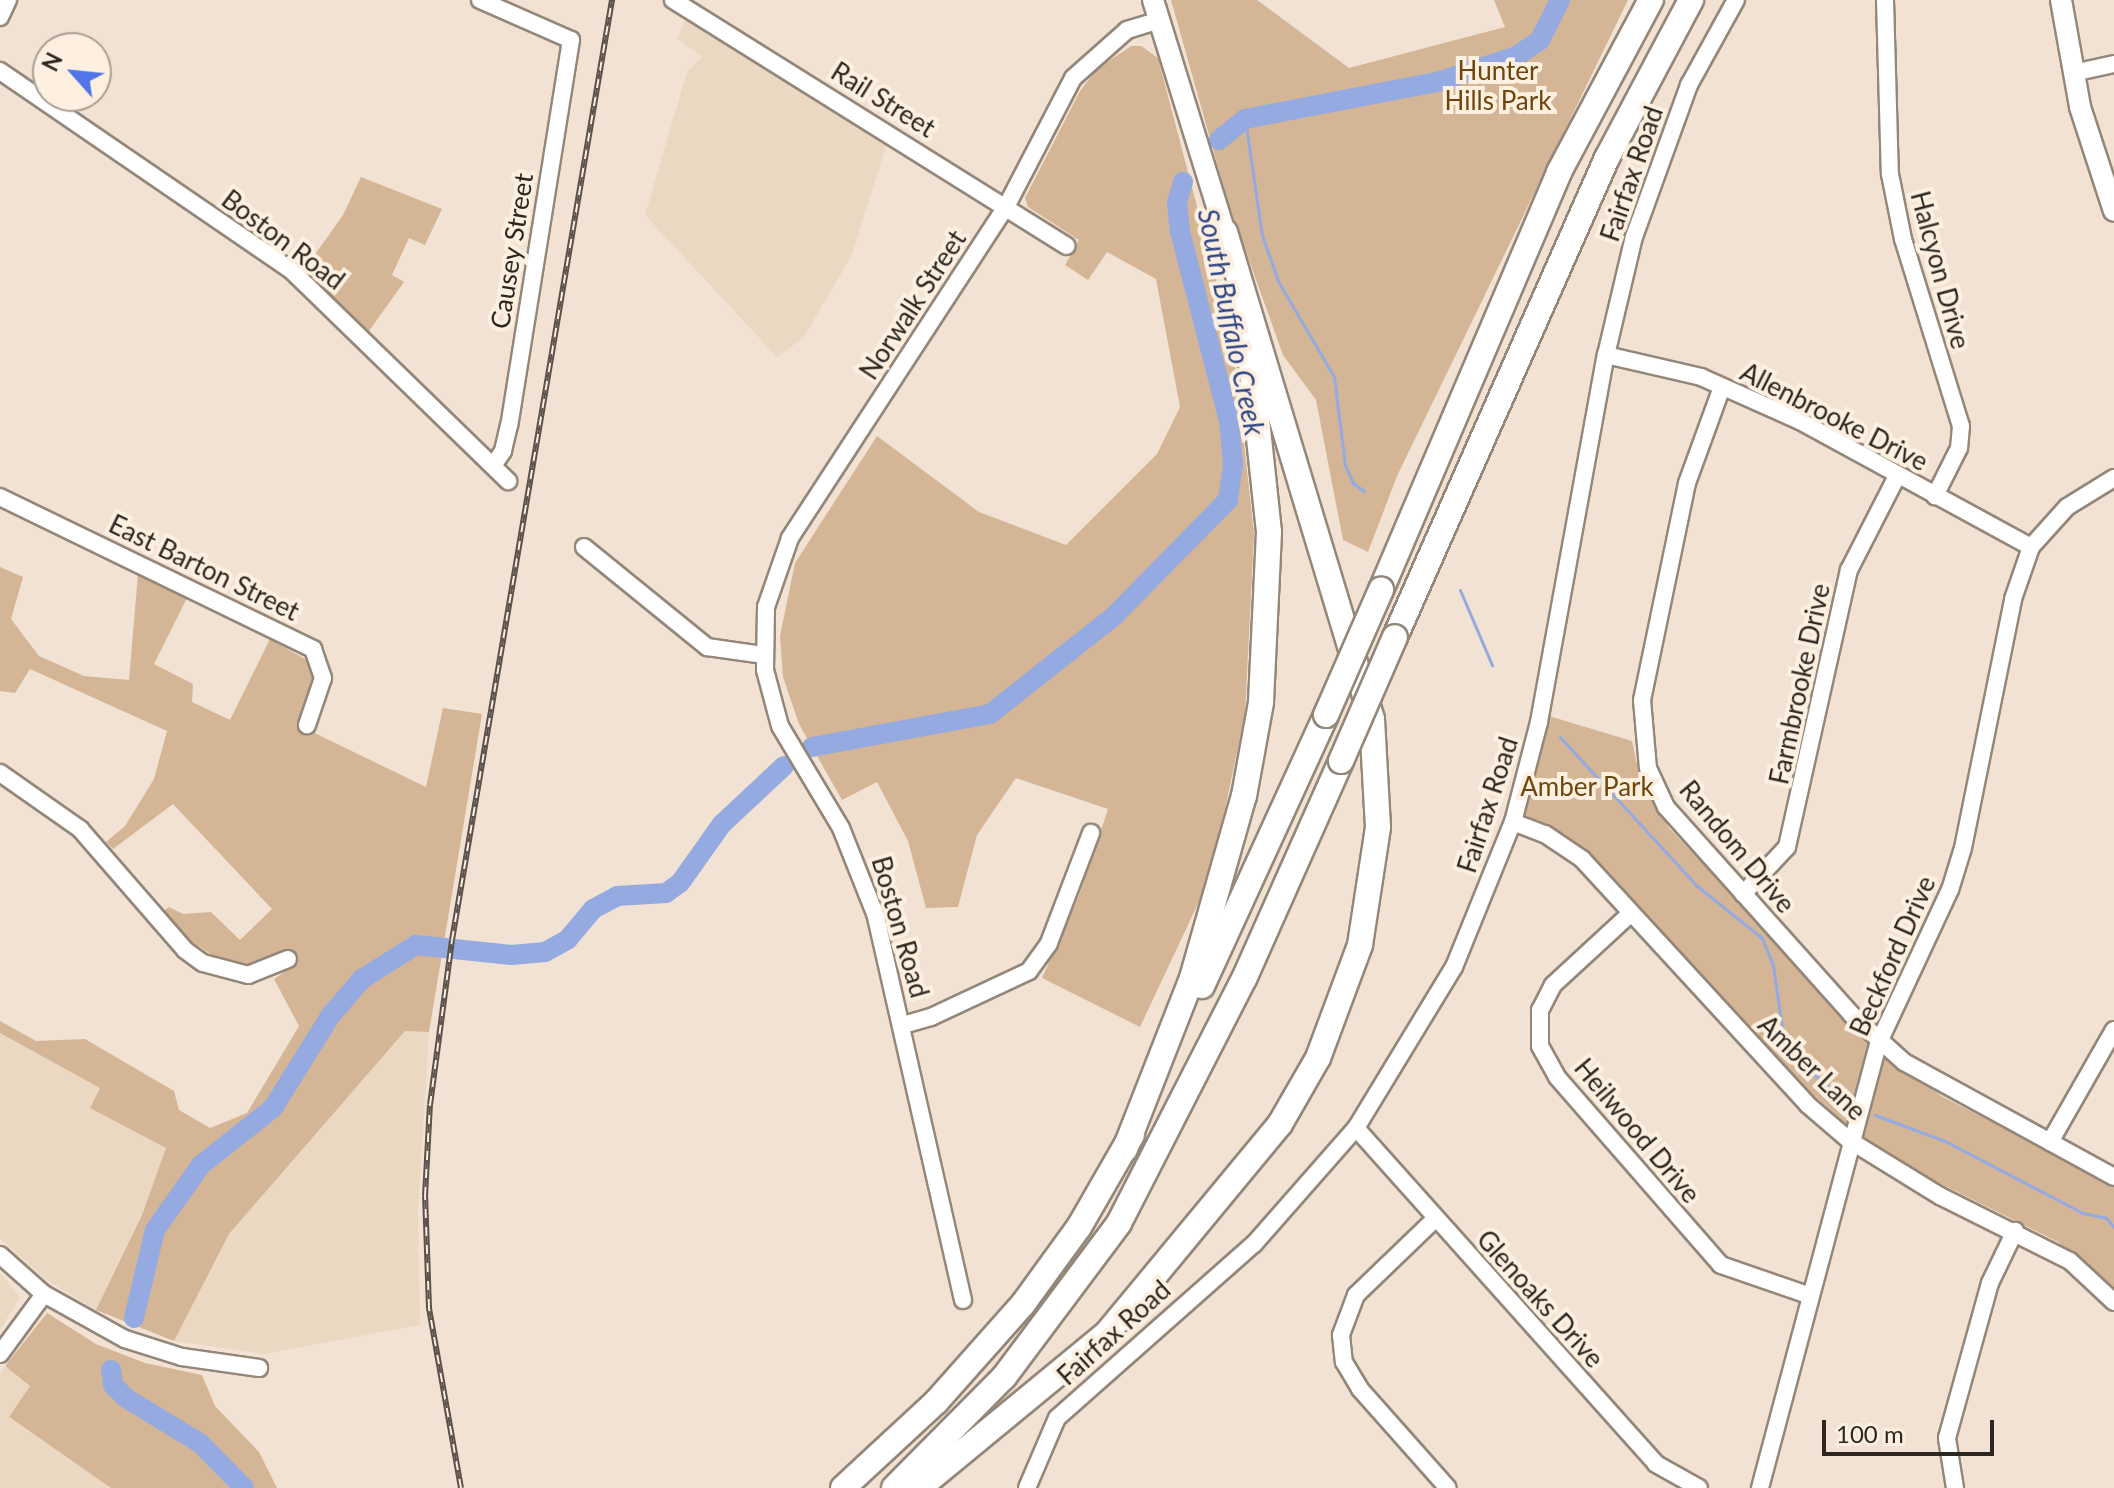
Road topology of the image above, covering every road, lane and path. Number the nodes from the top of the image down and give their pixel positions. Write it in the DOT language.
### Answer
graph roads {
  1 [pos="8,0"];
  2 [pos="480,0"];
  3 [pos="673,0"];
  4 [pos="1651,0"];
  5 [pos="1691,0"];
  6 [pos="1736,0"];
  7 [pos="1885,0"];
  8 [pos="2061,0"];
  9 [pos="1156,10"];
  10 [pos="0,17"];
  11 [pos="2114,64"];
  12 [pos="0,71"];
  13 [pos="2073,73"];
  14 [pos="1007,205"];
  15 [pos="2114,211"];
  16 [pos="1225,232"];
  17 [pos="1066,246"];
  18 [pos="1606,355"];
  19 [pos="1722,387"];
  20 [pos="493,466"];
  21 [pos="1897,476"];
  22 [pos="2114,478"];
  23 [pos="508,481"];
  24 [pos="1935,496"];
  25 [pos="0,497"];
  26 [pos="584,547"];
  27 [pos="2031,547"];
  28 [pos="764,655"];
  29 [pos="307,725"];
  30 [pos="0,773"];
  31 [pos="1513,822"];
  32 [pos="1091,833"];
  33 [pos="1743,894"];
  34 [pos="1630,914"];
  35 [pos="288,959"];
  36 [pos="903,1025"];
  37 [pos="2114,1030"];
  38 [pos="1879,1042"];
  39 [pos="1356,1128"];
  40 [pos="1849,1140"];
  41 [pos="2050,1142"];
  42 [pos="1125,1149"];
  43 [pos="2114,1177"];
  44 [pos="1436,1218"];
  45 [pos="2015,1231"];
  46 [pos="0,1255"];
  47 [pos="44,1294"];
  48 [pos="1808,1295"];
  49 [pos="963,1300"];
  50 [pos="2114,1302"];
  51 [pos="0,1354"];
  52 [pos="259,1368"];
  53 [pos="843,1488"];
  54 [pos="894,1488"];
  55 [pos="919,1488"];
  56 [pos="1027,1488"];
  57 [pos="1448,1488"];
  58 [pos="1699,1488"];
  59 [pos="1760,1488"];
  60 [pos="1955,1488"];
  1 -- 10 [label="street"];
  2 -- 20 [label="street, Causey Street"];
  3 -- 14 [label="street, Rail Street"];
  4 -- 42 [label="highway, bridge"];
  5 -- 54 [label="highway, bridge"];
  6 -- 18 [label="street, Fairfax Road"];
  7 -- 24 [label="street, Halcyon Drive"];
  8 -- 13 [label="main road"];
  9 -- 14 [label="street, Norwalk Street"];
  9 -- 16 [label="main road"];
  11 -- 13 [label="street"];
  12 -- 20 [label="street, Boston Road"];
  13 -- 15 [label="main road"];
  14 -- 17 [label="street, Rail Street"];
  14 -- 28 [label="street, Norwalk Street"];
  16 -- 42 [label="highway"];
  16 -- 55 [label="highway"];
  18 -- 19 [label="street, Allenbrooke Drive"];
  18 -- 31 [label="street, Fairfax Road"];
  19 -- 21 [label="street, Allenbrooke Drive"];
  19 -- 33 [label="street, Random Drive"];
  20 -- 23 [label="street, Boston Road"];
  21 -- 24 [label="street, Allenbrooke Drive"];
  21 -- 33 [label="street, Farmbrooke Drive"];
  22 -- 27 [label="street, Beckford Drive"];
  24 -- 27 [label="street, Allenbrooke Drive"];
  25 -- 29 [label="street, East Barton Street"];
  26 -- 28 [label="street"];
  27 -- 38 [label="street, Beckford Drive"];
  28 -- 36 [label="street, Boston Road"];
  30 -- 35 [label="street"];
  31 -- 34 [label="street, Amber Lane"];
  31 -- 39 [label="street, Fairfax Road"];
  32 -- 36 [label="street"];
  33 -- 38 [label="street, Random Drive"];
  34 -- 40 [label="street, Amber Lane"];
  34 -- 48 [label="street, Heilwood Drive"];
  36 -- 49 [label="street, Boston Road"];
  37 -- 41 [label="street"];
  38 -- 40 [label="street, Beckford Drive"];
  38 -- 41 [label="street, Random Drive"];
  39 -- 44 [label="street, Glenoaks Drive"];
  39 -- 56 [label="street, Fairfax Road"];
  40 -- 45 [label="street, Amber Lane"];
  40 -- 48 [label="street, Beckford Drive"];
  41 -- 43 [label="street, Random Drive"];
  42 -- 53 [label="highway"];
  44 -- 57 [label="street"];
  44 -- 58 [label="street, Glenoaks Drive"];
  45 -- 50 [label="street, Amber Lane"];
  45 -- 60 [label="street"];
  46 -- 47 [label="street"];
  47 -- 51 [label="street"];
  47 -- 52 [label="street"];
  48 -- 59 [label="street, Beckford Drive"];
}
